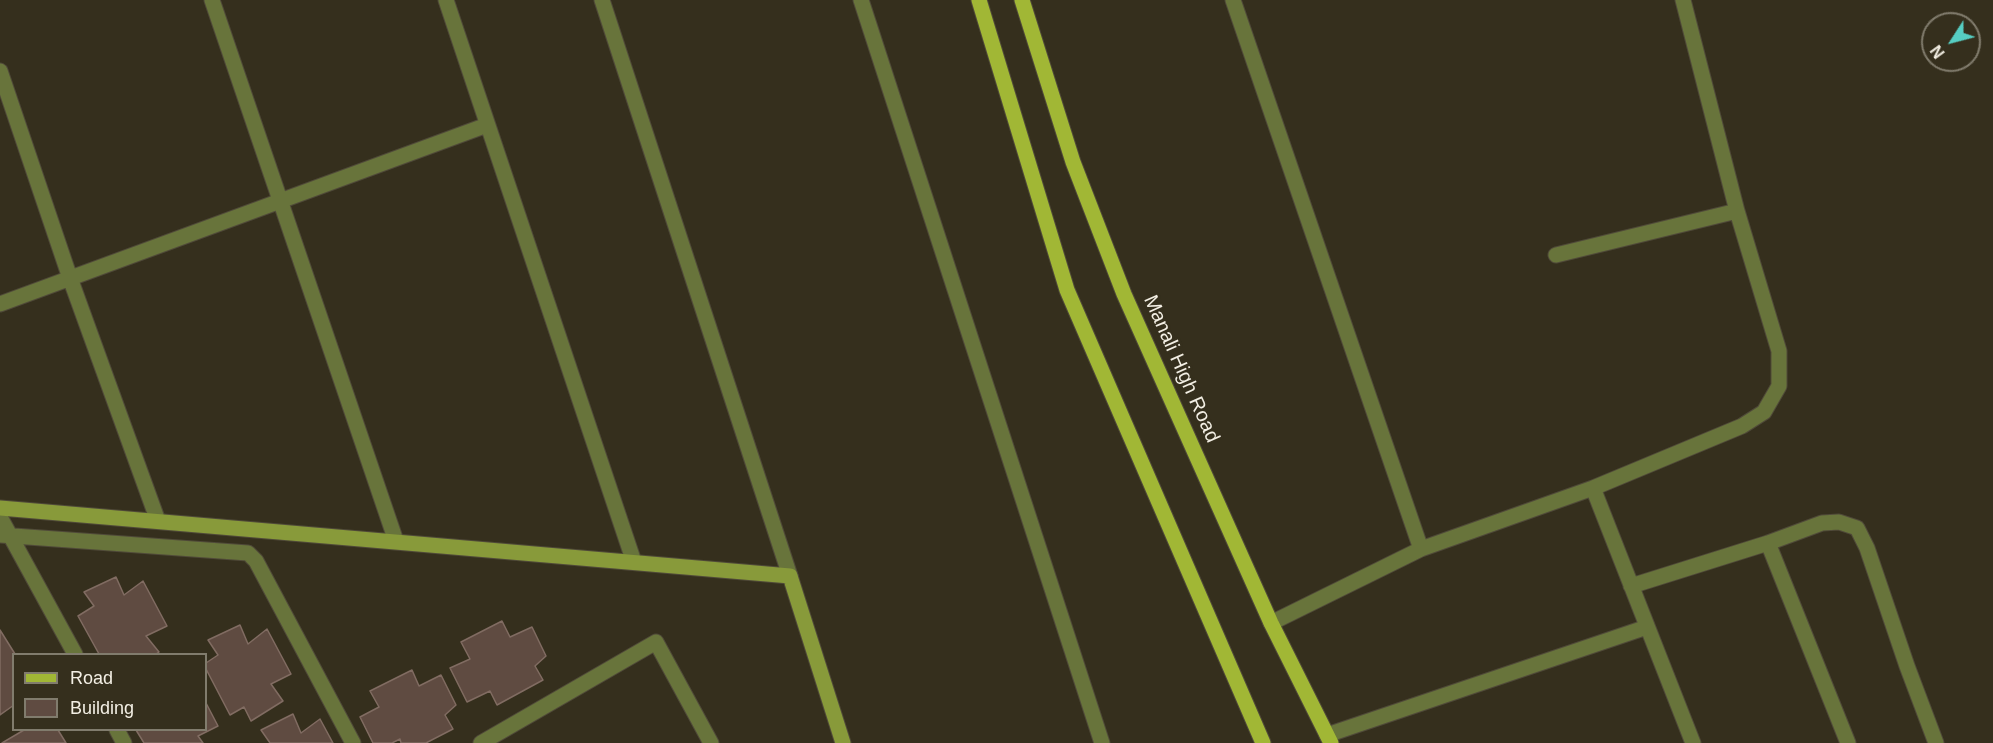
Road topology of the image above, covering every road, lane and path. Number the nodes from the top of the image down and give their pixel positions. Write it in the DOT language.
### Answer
graph roads {
  1 [pos="212,0"];
  2 [pos="446,0"];
  3 [pos="602,0"];
  4 [pos="861,0"];
  5 [pos="979,0"];
  6 [pos="1022,0"];
  7 [pos="1233,0"];
  8 [pos="1683,0"];
  9 [pos="0,71"];
  10 [pos="487,125"];
  11 [pos="280,201"];
  12 [pos="1737,211"];
  13 [pos="1556,255"];
  14 [pos="70,278"];
  15 [pos="0,304"];
  16 [pos="1593,488"];
  17 [pos="0,508"];
  18 [pos="0,517"];
  19 [pos="158,521"];
  20 [pos="5,536"];
  21 [pos="396,541"];
  22 [pos="1768,543"];
  23 [pos="1421,549"];
  24 [pos="634,561"];
  25 [pos="790,576"];
  26 [pos="1631,586"];
  27 [pos="1271,623"];
  28 [pos="1647,627"];
  29 [pos="74,653"];
  30 [pos="1329,739"];
  31 [pos="353,743"];
  32 [pos="481,743"];
  33 [pos="711,743"];
  34 [pos="843,743"];
  35 [pos="1102,743"];
  36 [pos="1263,743"];
  37 [pos="1693,743"];
  38 [pos="1848,743"];
  39 [pos="1936,743"];
  1 -- 11 [label="street"];
  2 -- 10 [label="street"];
  3 -- 25 [label="street"];
  4 -- 35 [label="street"];
  5 -- 36 [label="main road"];
  6 -- 27 [label="main road, Manali High Road"];
  7 -- 23 [label="street"];
  8 -- 12 [label="street"];
  9 -- 14 [label="street"];
  10 -- 11 [label="street"];
  10 -- 24 [label="street"];
  11 -- 14 [label="street"];
  11 -- 21 [label="street"];
  12 -- 13 [label="street"];
  12 -- 16 [label="street"];
  14 -- 15 [label="street"];
  14 -- 19 [label="street"];
  16 -- 23 [label="street"];
  16 -- 26 [label="street"];
  17 -- 19 [label="street"];
  18 -- 20 [label="street"];
  19 -- 21 [label="street"];
  20 -- 29 [label="street"];
  20 -- 31 [label="street"];
  21 -- 24 [label="street"];
  22 -- 26 [label="street"];
  22 -- 38 [label="street"];
  22 -- 39 [label="street"];
  23 -- 27 [label="street"];
  24 -- 25 [label="street"];
  25 -- 34 [label="street"];
  26 -- 28 [label="street"];
  27 -- 30 [label="main road, Manali High Road"];
  28 -- 30 [label="street"];
  28 -- 37 [label="street"];
  32 -- 33 [label="street"];
}
